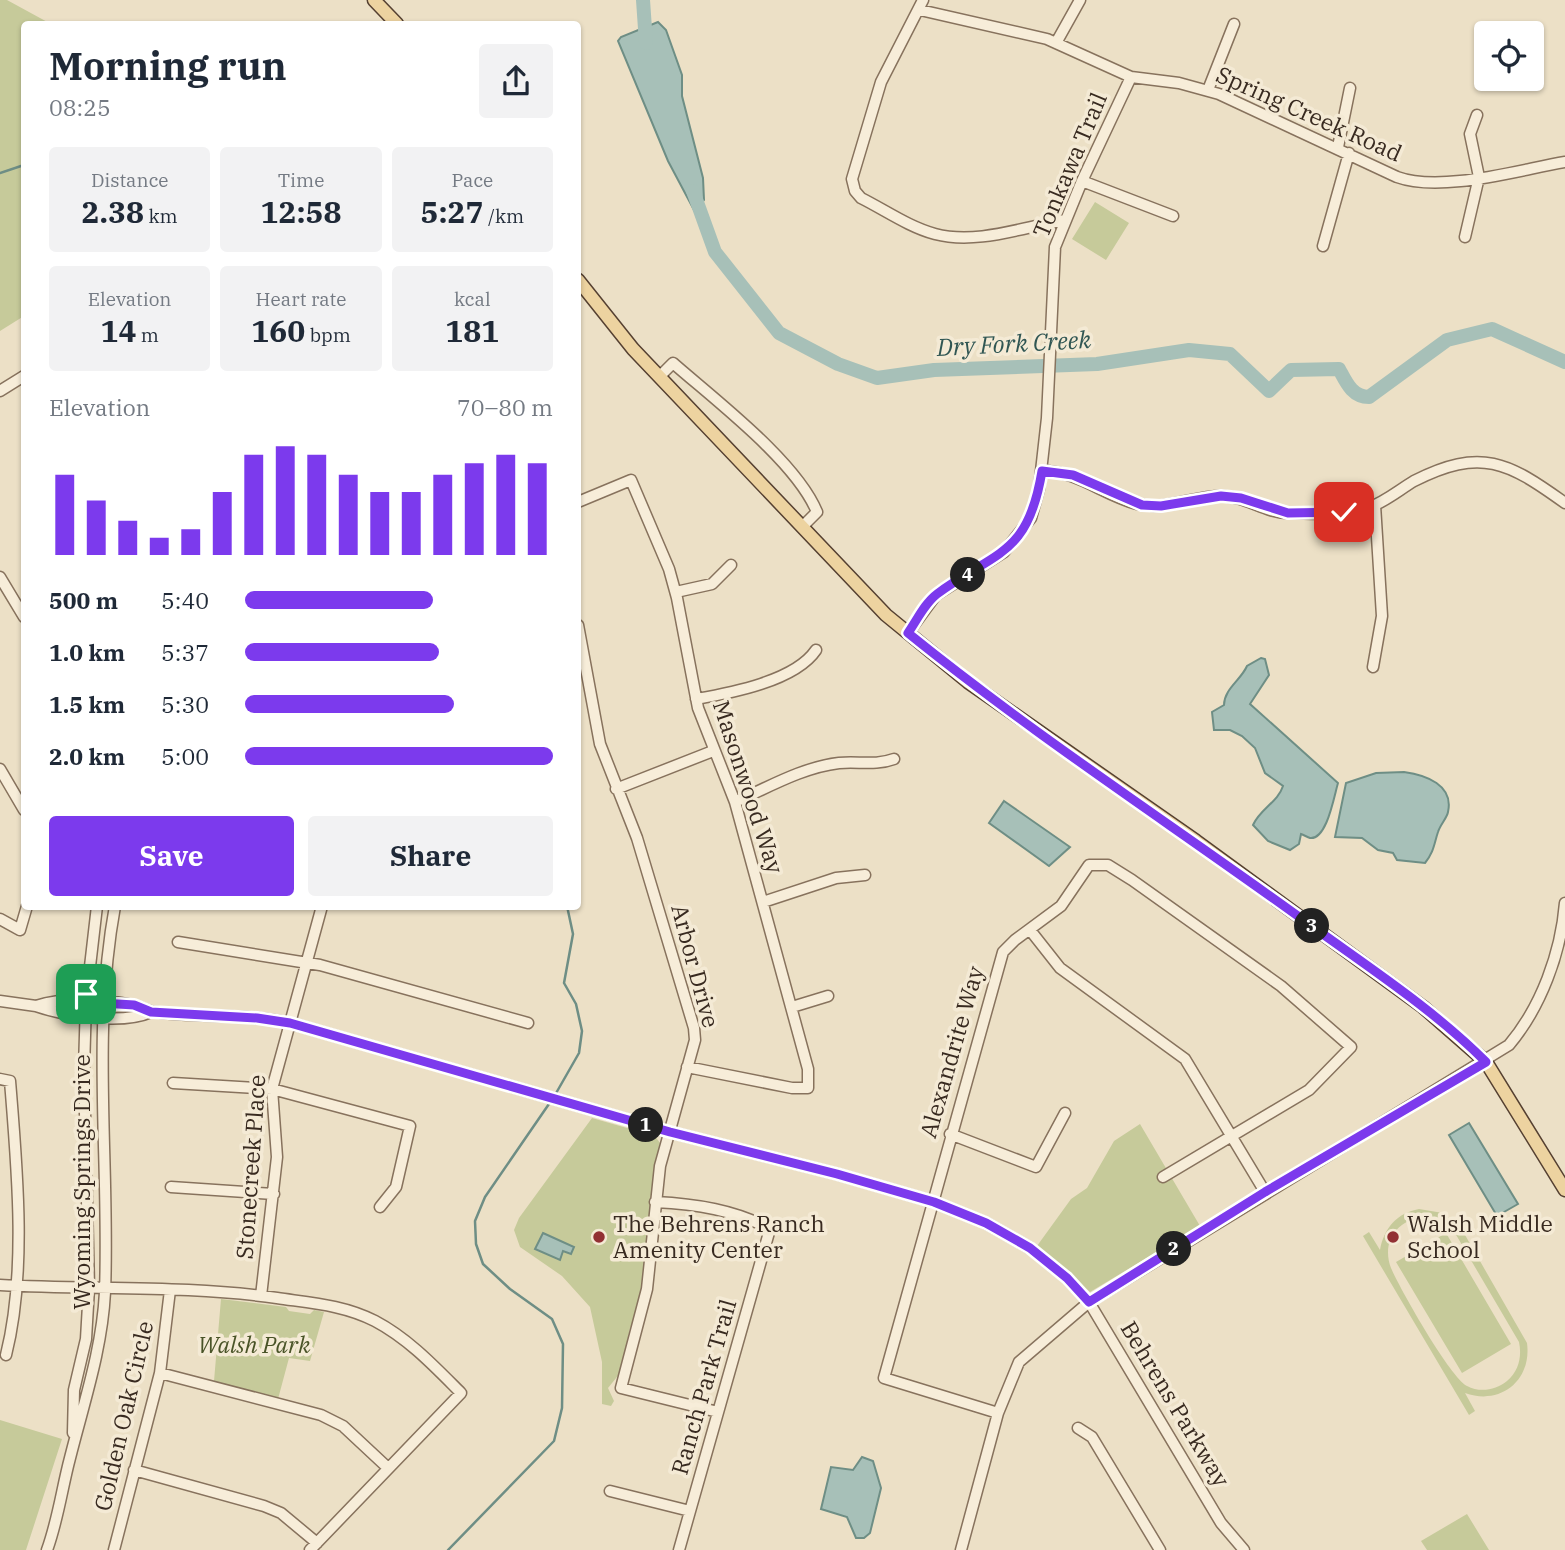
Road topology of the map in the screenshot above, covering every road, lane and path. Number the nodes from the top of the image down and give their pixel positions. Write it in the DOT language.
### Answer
graph roads {
  1 [pos="374,0"];
  2 [pos="1080,0"];
  3 [pos="922,5"];
  4 [pos="394,21"];
  5 [pos="1234,24"];
  6 [pos="1056,43"];
  7 [pos="1131,77"];
  8 [pos="1350,88"];
  9 [pos="1208,90"];
  10 [pos="1477,115"];
  11 [pos="1338,147"];
  12 [pos="1349,153"];
  13 [pos="1565,162"];
  14 [pos="1479,177"];
  15 [pos="1082,181"];
  16 [pos="1173,216"];
  17 [pos="1065,220"];
  18 [pos="1465,237"];
  19 [pos="1323,246"];
  20 [pos="581,284"];
  21 [pos="659,377"];
  22 [pos="21,378"];
  23 [pos="0,391"];
  24 [pos="1042,471"];
  25 [pos="581,501"];
  26 [pos="1565,503"];
  27 [pos="1375,505"];
  28 [pos="802,527"];
  29 [pos="731,565"];
  30 [pos="0,577"];
  31 [pos="676,592"];
  32 [pos="21,612"];
  33 [pos="908,633"];
  34 [pos="581,642"];
  35 [pos="816,650"];
  36 [pos="1373,667"];
  37 [pos="696,699"];
  38 [pos="713,751"];
  39 [pos="894,759"];
  40 [pos="0,769"];
  41 [pos="616,789"];
  42 [pos="735,802"];
  43 [pos="21,805"];
  44 [pos="865,874"];
  45 [pos="763,902"];
  46 [pos="1565,903"];
  47 [pos="26,910"];
  48 [pos="97,910"];
  49 [pos="114,910"];
  50 [pos="321,910"];
  51 [pos="0,919"];
  52 [pos="1030,930"];
  53 [pos="178,942"];
  54 [pos="307,961"];
  55 [pos="828,996"];
  56 [pos="0,1002"];
  57 [pos="86,1002"];
  58 [pos="105,1002"];
  59 [pos="36,1006"];
  60 [pos="792,1007"];
  61 [pos="151,1012"];
  62 [pos="85,1015"];
  63 [pos="104,1017"];
  64 [pos="290,1023"];
  65 [pos="527,1023"];
  66 [pos="1486,1062"];
  67 [pos="687,1068"];
  68 [pos="0,1079"];
  69 [pos="173,1083"];
  70 [pos="272,1089"];
  71 [pos="1065,1113"];
  72 [pos="670,1132"];
  73 [pos="950,1135"];
  74 [pos="1231,1136"];
  75 [pos="1163,1177"];
  76 [pos="171,1187"];
  77 [pos="1565,1190"];
  78 [pos="1265,1192"];
  79 [pos="274,1194"];
  80 [pos="655,1202"];
  81 [pos="934,1202"];
  82 [pos="380,1208"];
  83 [pos="0,1285"];
  84 [pos="17,1286"];
  85 [pos="89,1288"];
  86 [pos="105,1289"];
  87 [pos="170,1290"];
  88 [pos="261,1296"];
  89 [pos="1089,1302"];
  90 [pos="6,1355"];
  91 [pos="160,1373"];
  92 [pos="718,1412"];
  93 [pos="998,1413"];
  94 [pos="1078,1427"];
  95 [pos="71,1454"];
  96 [pos="388,1468"];
  97 [pos="134,1470"];
  98 [pos="610,1490"];
  99 [pos="690,1511"];
  100 [pos="314,1546"];
  101 [pos="964,1549"];
  102 [pos="47,1550"];
  103 [pos="114,1550"];
  104 [pos="679,1550"];
  105 [pos="1160,1550"];
  106 [pos="1244,1550"];
  1 -- 4 [label="main road"];
  2 -- 6 [label="street"];
  3 -- 6 [label="street, Spring Creek Road"];
  3 -- 17 [label="street"];
  5 -- 9 [label="street"];
  6 -- 7 [label="street, Spring Creek Road"];
  7 -- 9 [label="street, Spring Creek Road"];
  7 -- 15 [label="street, Tonkawa Trail"];
  8 -- 11 [label="street"];
  9 -- 11 [label="street, Spring Creek Road"];
  10 -- 14 [label="street"];
  11 -- 12 [label="street, Spring Creek Road"];
  12 -- 14 [label="street, Spring Creek Road"];
  12 -- 19 [label="street"];
  13 -- 14 [label="street, Spring Creek Road"];
  14 -- 18 [label="street"];
  15 -- 16 [label="street"];
  15 -- 17 [label="street, Tonkawa Trail"];
  17 -- 24 [label="street, Tonkawa Trail"];
  20 -- 21 [label="main road"];
  21 -- 28 [label="main road"];
  21 -- 28 [label="street"];
  22 -- 23 [label="street"];
  24 -- 27 [label="street"];
  24 -- 33 [label="street, Tonkawa Trail"];
  25 -- 31 [label="street, Masonwood Way"];
  26 -- 27 [label="street"];
  27 -- 36 [label="street"];
  28 -- 33 [label="main road"];
  29 -- 31 [label="street"];
  30 -- 32 [label="street"];
  31 -- 37 [label="street, Masonwood Way"];
  33 -- 66 [label="main road"];
  34 -- 41 [label="street, Arbor Drive"];
  35 -- 37 [label="street"];
  37 -- 38 [label="street, Masonwood Way"];
  38 -- 41 [label="street"];
  38 -- 42 [label="street, Masonwood Way"];
  39 -- 42 [label="street"];
  40 -- 43 [label="street"];
  41 -- 67 [label="street, Arbor Drive"];
  42 -- 45 [label="street, Masonwood Way"];
  44 -- 45 [label="street"];
  45 -- 60 [label="street, Masonwood Way"];
  46 -- 66 [label="street"];
  47 -- 51 [label="street"];
  48 -- 57 [label="street, Wyoming Springs Drive"];
  49 -- 58 [label="street, Wyoming Springs Drive"];
  50 -- 54 [label="street, Stonecreek Place"];
  52 -- 73 [label="street, Alexandrite Way"];
  52 -- 74 [label="street"];
  52 -- 74 [label="street, Alexandrite Way"];
  53 -- 54 [label="street"];
  54 -- 64 [label="street, Stonecreek Place"];
  54 -- 65 [label="street"];
  55 -- 60 [label="street"];
  56 -- 59 [label="street, Behrens Parkway"];
  57 -- 58 [label="street, Behrens Parkway"];
  57 -- 59 [label="street, Behrens Parkway"];
  57 -- 62 [label="street, Wyoming Springs Drive"];
  58 -- 61 [label="street, Behrens Parkway"];
  58 -- 63 [label="street, Wyoming Springs Drive"];
  59 -- 62 [label="street, Behrens Parkway"];
  60 -- 67 [label="street, Masonwood Way"];
  61 -- 63 [label="street, Behrens Parkway"];
  61 -- 64 [label="street, Behrens Parkway"];
  62 -- 63 [label="street, Behrens Parkway"];
  62 -- 85 [label="street, Wyoming Springs Drive"];
  63 -- 86 [label="street, Wyoming Springs Drive"];
  64 -- 70 [label="street, Stonecreek Place"];
  64 -- 72 [label="street, Behrens Parkway"];
  66 -- 77 [label="main road"];
  66 -- 78 [label="street"];
  67 -- 72 [label="street, Arbor Drive"];
  68 -- 84 [label="street"];
  69 -- 70 [label="street"];
  70 -- 79 [label="street, Stonecreek Place"];
  70 -- 82 [label="street"];
  71 -- 73 [label="street"];
  72 -- 80 [label="street, Arbor Drive"];
  72 -- 81 [label="street, Behrens Parkway"];
  73 -- 81 [label="street, Alexandrite Way"];
  74 -- 75 [label="street, Alexandrite Way"];
  74 -- 78 [label="street"];
  76 -- 79 [label="street"];
  78 -- 89 [label="street"];
  79 -- 88 [label="street, Stonecreek Place"];
  80 -- 92 [label="street, Arbor Drive"];
  80 -- 92 [label="street, Ranch Park Trail"];
  81 -- 89 [label="street, Behrens Parkway"];
  81 -- 93 [label="street, Alexandrite Way"];
  83 -- 84 [label="street, Golden Oak Circle"];
  84 -- 85 [label="street, Golden Oak Circle"];
  84 -- 90 [label="street"];
  85 -- 86 [label="street, Golden Oak Circle"];
  85 -- 95 [label="street, Wyoming Springs Drive"];
  86 -- 87 [label="street, Golden Oak Circle"];
  86 -- 95 [label="street, Wyoming Springs Drive"];
  87 -- 88 [label="street, Golden Oak Circle"];
  87 -- 91 [label="street, Golden Oak Circle"];
  88 -- 96 [label="street, Golden Oak Circle"];
  89 -- 93 [label="street"];
  89 -- 106 [label="street, Behrens Parkway"];
  91 -- 96 [label="street"];
  91 -- 97 [label="street, Golden Oak Circle"];
  92 -- 99 [label="street, Ranch Park Trail"];
  93 -- 101 [label="street"];
  94 -- 105 [label="street"];
  95 -- 102 [label="street, Wyoming Springs Drive"];
  96 -- 100 [label="street, Golden Oak Circle"];
  97 -- 100 [label="street"];
  97 -- 103 [label="street, Golden Oak Circle"];
  98 -- 99 [label="street"];
  99 -- 104 [label="street, Ranch Park Trail"];
}
